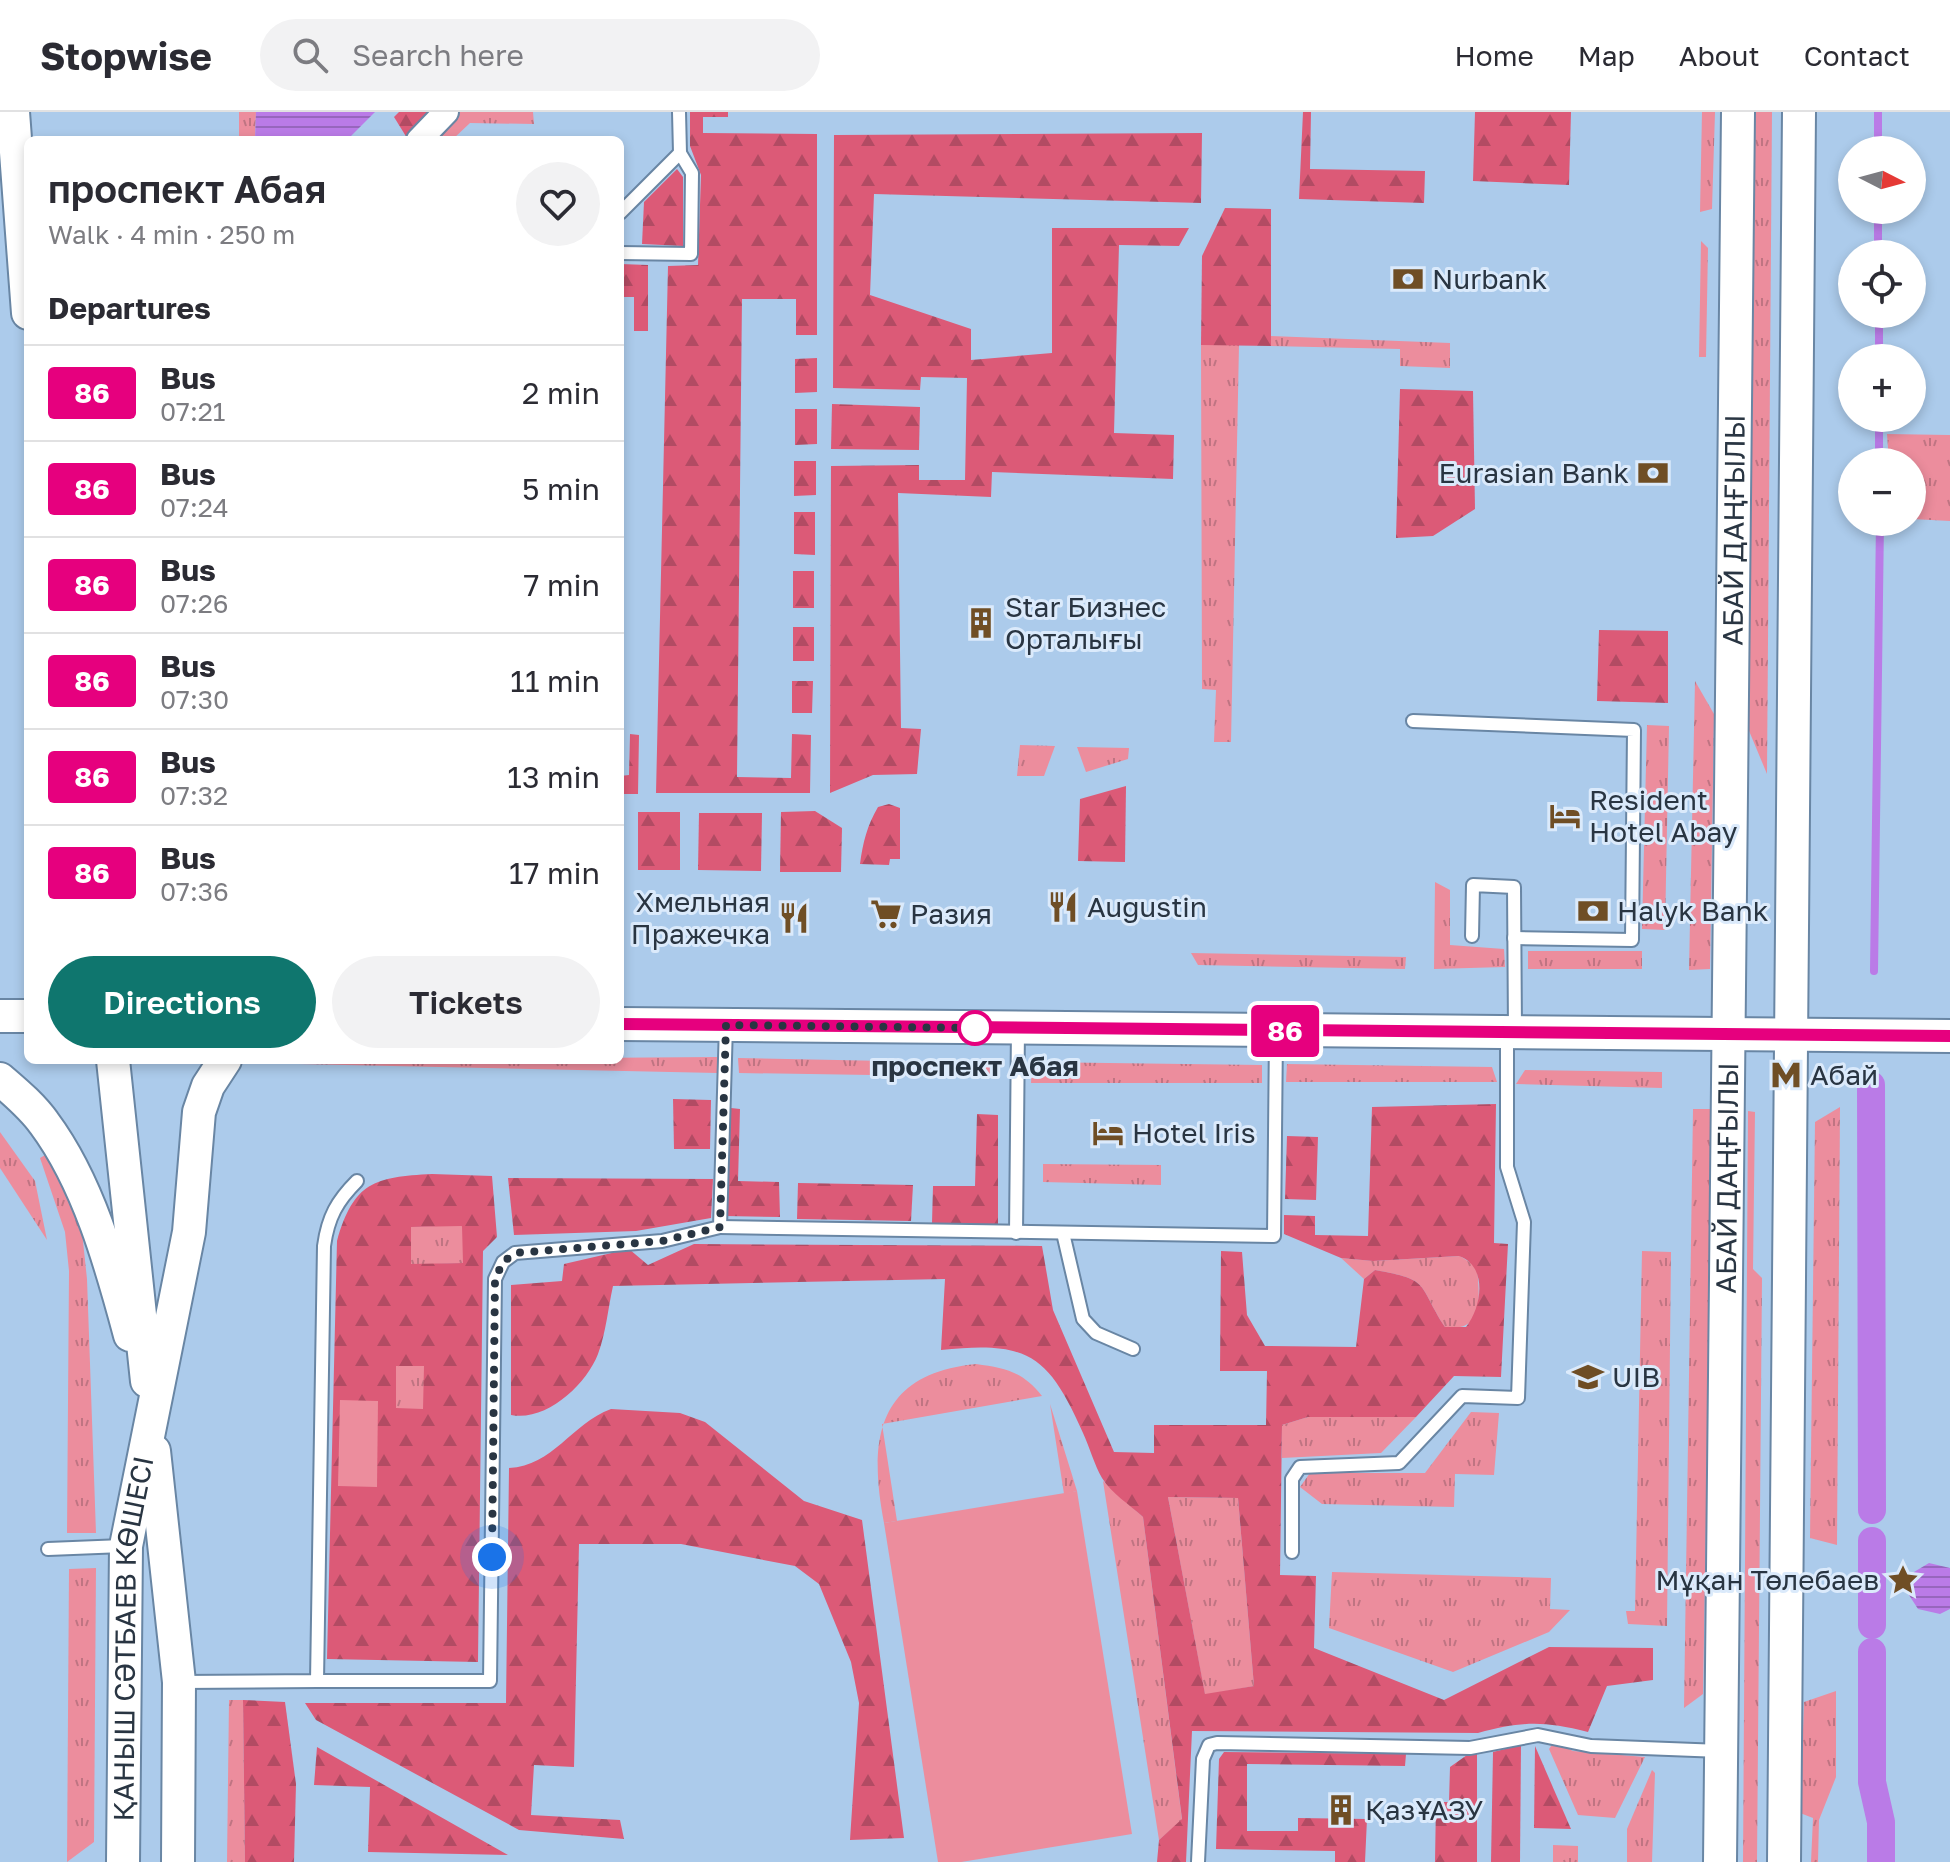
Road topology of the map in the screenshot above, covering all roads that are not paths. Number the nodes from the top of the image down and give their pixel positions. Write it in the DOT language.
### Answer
graph roads {
  1 [pos="13,112"];
  2 [pos="446,112"];
  3 [pos="679,112"];
  4 [pos="1738,112"];
  5 [pos="1799,112"];
  6 [pos="423,136"];
  7 [pos="680,153"];
  8 [pos="624,209"];
  9 [pos="624,253"];
  10 [pos="24,259"];
  11 [pos="1413,721"];
  12 [pos="1472,936"];
  13 [pos="1514,938"];
  14 [pos="0,1016"];
  15 [pos="24,1016"];
  16 [pos="624,1024"];
  17 [pos="726,1025"];
  18 [pos="1018,1028"];
  19 [pos="1276,1031"];
  20 [pos="1511,1033"];
  21 [pos="1729,1034"];
  22 [pos="1793,1034"];
  23 [pos="1950,1036"];
  24 [pos="113,1064"];
  25 [pos="222,1064"];
  26 [pos="0,1079"];
  27 [pos="357,1181"];
  28 [pos="720,1227"];
  29 [pos="1016,1233"];
  30 [pos="1063,1233"];
  31 [pos="1133,1349"];
  32 [pos="150,1416"];
  33 [pos="126,1546"];
  34 [pos="48,1549"];
  35 [pos="1292,1552"];
  36 [pos="317,1681"];
  37 [pos="179,1682"];
  38 [pos="1721,1751"];
  39 [pos="123,1862"];
  40 [pos="178,1862"];
  41 [pos="1198,1862"];
  42 [pos="1720,1862"];
  43 [pos="1784,1862"];
  1 -- 10 [label="main road"];
  2 -- 6 [label="street"];
  3 -- 7 [label="lane"];
  4 -- 21 [label="main road, АБАЙ ДАҢҒЫЛЫ"];
  5 -- 22 [label="main road"];
  7 -- 8 [label="lane"];
  7 -- 9 [label="lane"];
  11 -- 13 [label="lane"];
  12 -- 13 [label="lane"];
  13 -- 20 [label="lane"];
  14 -- 15 [label="main road"];
  16 -- 17 [label="main road"];
  17 -- 18 [label="main road"];
  17 -- 28 [label="lane"];
  18 -- 19 [label="main road"];
  18 -- 29 [label="lane"];
  19 -- 20 [label="main road"];
  19 -- 30 [label="lane"];
  20 -- 21 [label="main road"];
  20 -- 35 [label="lane"];
  21 -- 22 [label="main road"];
  21 -- 38 [label="main road, АБАЙ ДАҢҒЫЛЫ"];
  22 -- 23 [label="main road"];
  22 -- 43 [label="main road"];
  24 -- 32 [label="main road, ҚАНЫШ СӘТБАЕВ КӨШЕСІ"];
  25 -- 32 [label="main road"];
  26 -- 32 [label="main road, ҚАНЫШ СӘТБАЕВ КӨШЕСІ"];
  27 -- 36 [label="lane"];
  28 -- 29 [label="lane"];
  28 -- 36 [label="lane"];
  29 -- 30 [label="lane"];
  30 -- 31 [label="lane"];
  32 -- 33 [label="main road, ҚАНЫШ СӘТБАЕВ КӨШЕСІ"];
  32 -- 37 [label="main road, ҚАНЫШ СӘТБАЕВ КӨШЕСІ"];
  33 -- 34 [label="lane"];
  33 -- 39 [label="main road, ҚАНЫШ СӘТБАЕВ КӨШЕСІ"];
  36 -- 37 [label="lane"];
  37 -- 40 [label="main road, ҚАНЫШ СӘТБАЕВ КӨШЕСІ"];
  38 -- 41 [label="lane"];
  38 -- 42 [label="main road, АБАЙ ДАҢҒЫЛЫ"];
}
